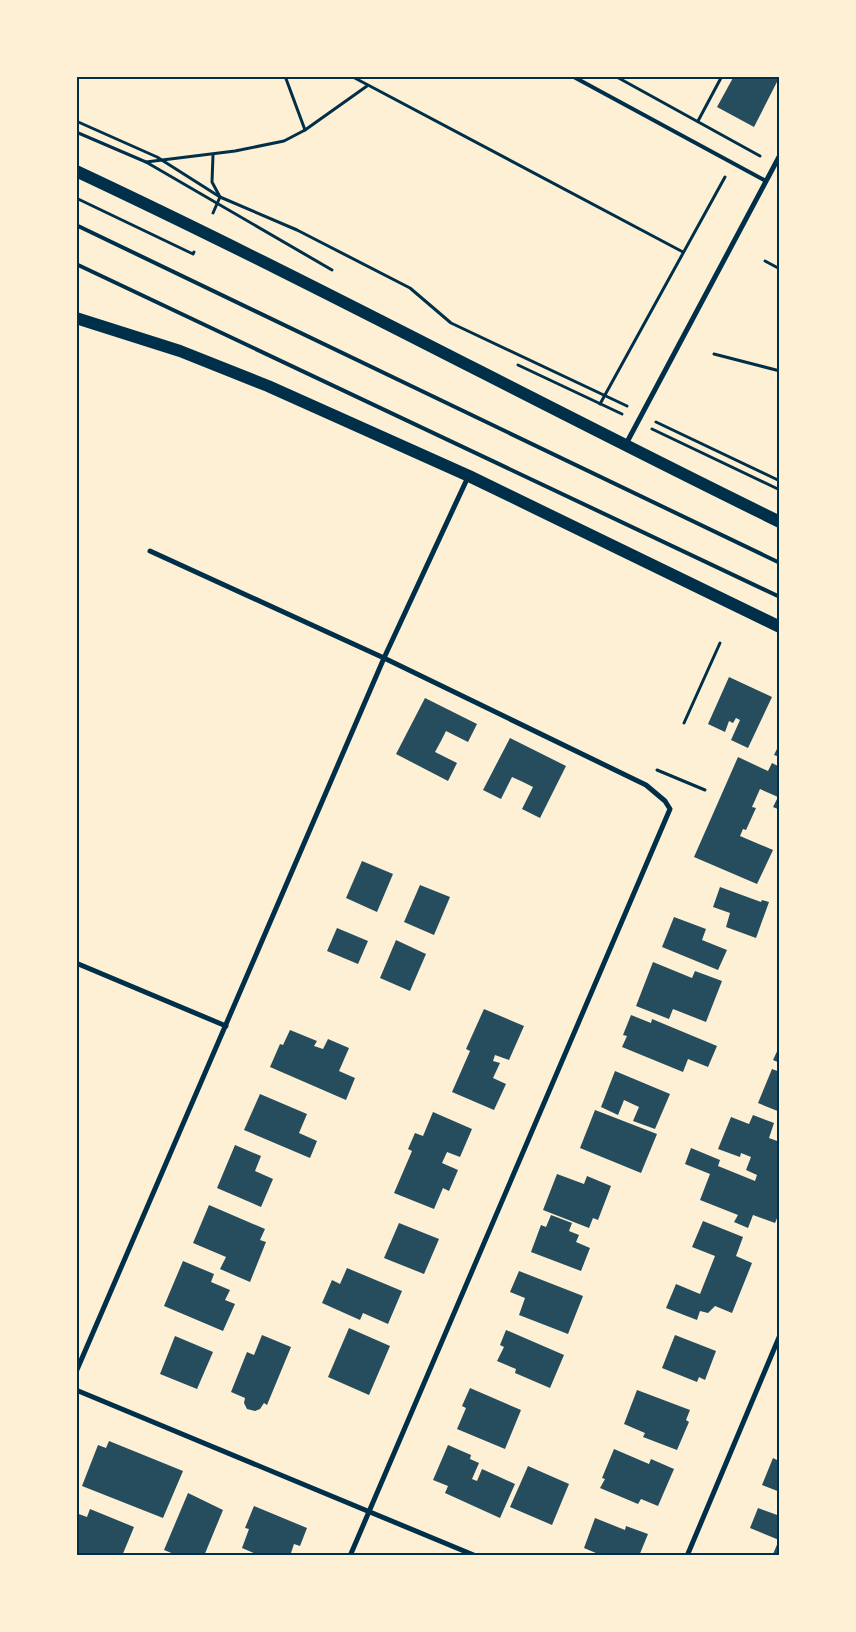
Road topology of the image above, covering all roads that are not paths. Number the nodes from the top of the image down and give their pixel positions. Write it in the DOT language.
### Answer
graph roads {
  1 [pos="572,76"];
  2 [pos="780,155"];
  3 [pos="76,171"];
  4 [pos="766,181"];
  5 [pos="76,225"];
  6 [pos="76,264"];
  7 [pos="77,320"];
  8 [pos="624,446"];
  9 [pos="469,476"];
  10 [pos="780,522"];
  11 [pos="150,552"];
  12 [pos="780,563"];
  13 [pos="780,597"];
  14 [pos="780,627"];
  15 [pos="384,658"];
  16 [pos="76,963"];
  17 [pos="226,1026"];
  18 [pos="780,1335"];
  19 [pos="76,1372"];
  20 [pos="76,1390"];
  21 [pos="369,1511"];
  22 [pos="350,1556"];
  23 [pos="476,1556"];
  24 [pos="687,1556"];
  1 -- 4 [label="lane"];
  2 -- 4 [label="street"];
  3 -- 8 [label="main road"];
  4 -- 8 [label="street"];
  5 -- 12 [label="lane"];
  6 -- 13 [label="lane"];
  7 -- 9 [label="main road"];
  8 -- 10 [label="main road"];
  9 -- 14 [label="main road"];
  9 -- 15 [label="street"];
  11 -- 15 [label="street"];
  15 -- 17 [label="street"];
  15 -- 21 [label="street"];
  16 -- 17 [label="street"];
  17 -- 19 [label="street"];
  18 -- 24 [label="street"];
  20 -- 21 [label="street"];
  21 -- 22 [label="street"];
  21 -- 23 [label="street"];
}
